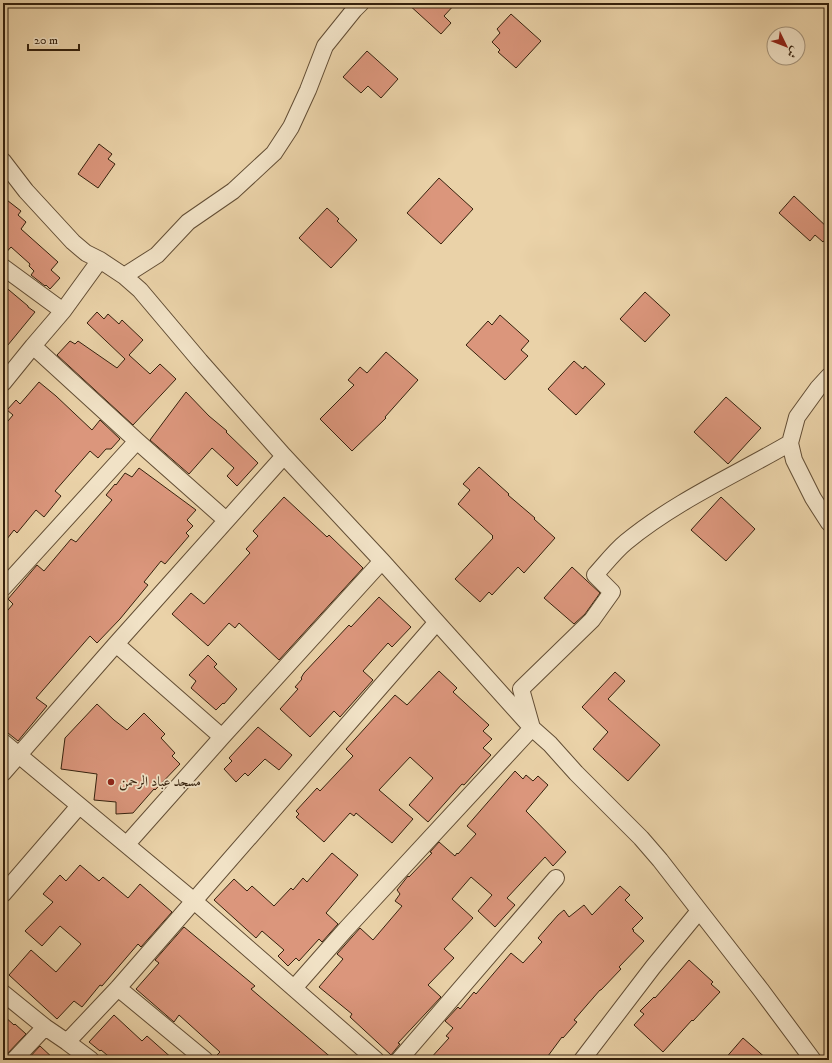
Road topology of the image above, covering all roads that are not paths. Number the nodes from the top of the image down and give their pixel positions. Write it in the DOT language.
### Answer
graph roads {
  1 [pos="361,3"];
  2 [pos="3,161"];
  3 [pos="100,260"];
  4 [pos="3,267"];
  5 [pos="124,276"];
  6 [pos="63,311"];
  7 [pos="33,346"];
  8 [pos="829,376"];
  9 [pos="3,383"];
  10 [pos="137,441"];
  11 [pos="790,443"];
  12 [pos="284,456"];
  13 [pos="226,520"];
  14 [pos="829,523"];
  15 [pos="382,561"];
  16 [pos="3,588"];
  17 [pos="437,622"];
  18 [pos="116,644"];
  19 [pos="532,728"];
  20 [pos="222,737"];
  21 [pos="3,742"];
  22 [pos="19,756"];
  23 [pos="3,773"];
  24 [pos="79,806"];
  25 [pos="126,844"];
  26 [pos="556,878"];
  27 [pos="3,894"];
  28 [pos="194,901"];
  29 [pos="699,911"];
  30 [pos="118,988"];
  31 [pos="294,988"];
  32 [pos="3,993"];
  33 [pos="45,1026"];
  34 [pos="67,1042"];
  35 [pos="14,1060"];
  36 [pos="91,1060"];
  37 [pos="205,1060"];
  38 [pos="376,1060"];
  39 [pos="399,1060"];
  40 [pos="582,1060"];
  41 [pos="813,1060"];
  1 -- 5 [label="street"];
  2 -- 3 [label="street"];
  3 -- 5 [label="street"];
  3 -- 6 [label="street"];
  4 -- 6 [label="street"];
  5 -- 12 [label="street"];
  6 -- 7 [label="street"];
  7 -- 9 [label="street"];
  7 -- 10 [label="street"];
  8 -- 11 [label="street"];
  10 -- 13 [label="street"];
  10 -- 16 [label="street"];
  11 -- 14 [label="street"];
  11 -- 19 [label="street"];
  12 -- 13 [label="street"];
  12 -- 15 [label="street"];
  13 -- 18 [label="street"];
  15 -- 17 [label="street"];
  15 -- 20 [label="street"];
  17 -- 19 [label="street"];
  17 -- 28 [label="street"];
  18 -- 20 [label="street"];
  18 -- 22 [label="street"];
  19 -- 29 [label="street"];
  19 -- 31 [label="street"];
  20 -- 25 [label="street"];
  21 -- 22 [label="street"];
  22 -- 23 [label="street"];
  22 -- 24 [label="street"];
  24 -- 25 [label="street"];
  24 -- 27 [label="street"];
  25 -- 28 [label="street"];
  26 -- 39 [label="street"];
  28 -- 30 [label="street"];
  28 -- 31 [label="street"];
  29 -- 40 [label="street"];
  29 -- 41 [label="street"];
  30 -- 34 [label="street"];
  30 -- 37 [label="street"];
  31 -- 38 [label="street"];
  32 -- 33 [label="street"];
  33 -- 34 [label="street"];
  33 -- 35 [label="street"];
  34 -- 36 [label="street"];
}
